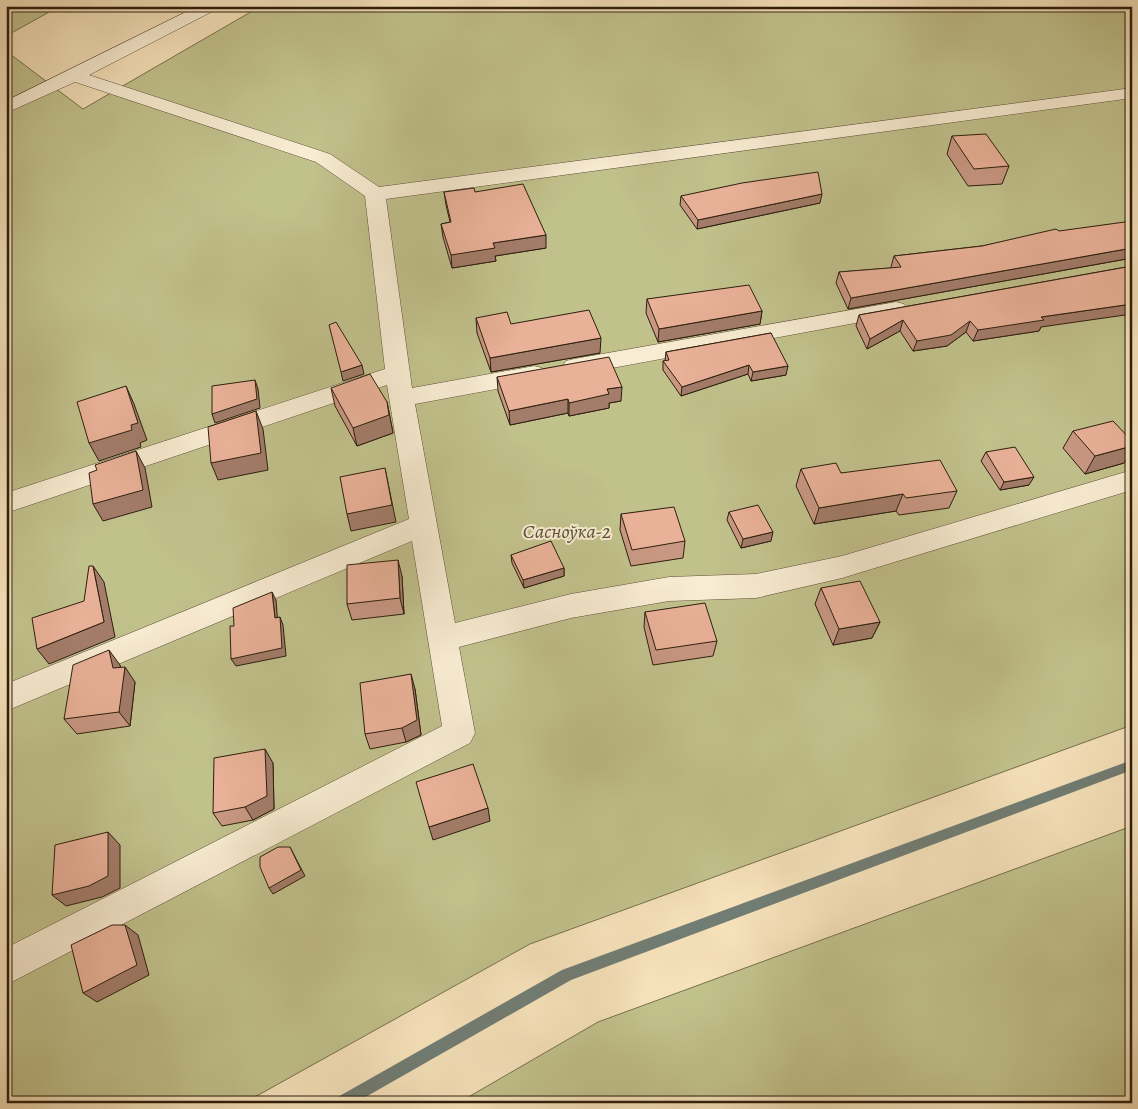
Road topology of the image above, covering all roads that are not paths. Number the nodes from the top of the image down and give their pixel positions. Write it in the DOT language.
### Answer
graph roads {
  1 [pos="211,6"];
  2 [pos="74,76"];
  3 [pos="1132,93"];
  4 [pos="6,108"];
  5 [pos="375,194"];
  6 [pos="918,305"];
  7 [pos="400,385"];
  8 [pos="1132,480"];
  9 [pos="6,503"];
  10 [pos="422,525"];
  11 [pos="442,639"];
  12 [pos="6,698"];
  13 [pos="6,967"];
  1 -- 2 [label="street"];
  2 -- 4 [label="street"];
  2 -- 5 [label="street"];
  3 -- 5 [label="street"];
  5 -- 7 [label="street"];
  6 -- 7 [label="street"];
  7 -- 9 [label="street"];
  7 -- 10 [label="street"];
  8 -- 11 [label="street"];
  10 -- 11 [label="street"];
  10 -- 12 [label="street"];
  11 -- 13 [label="street"];
}
